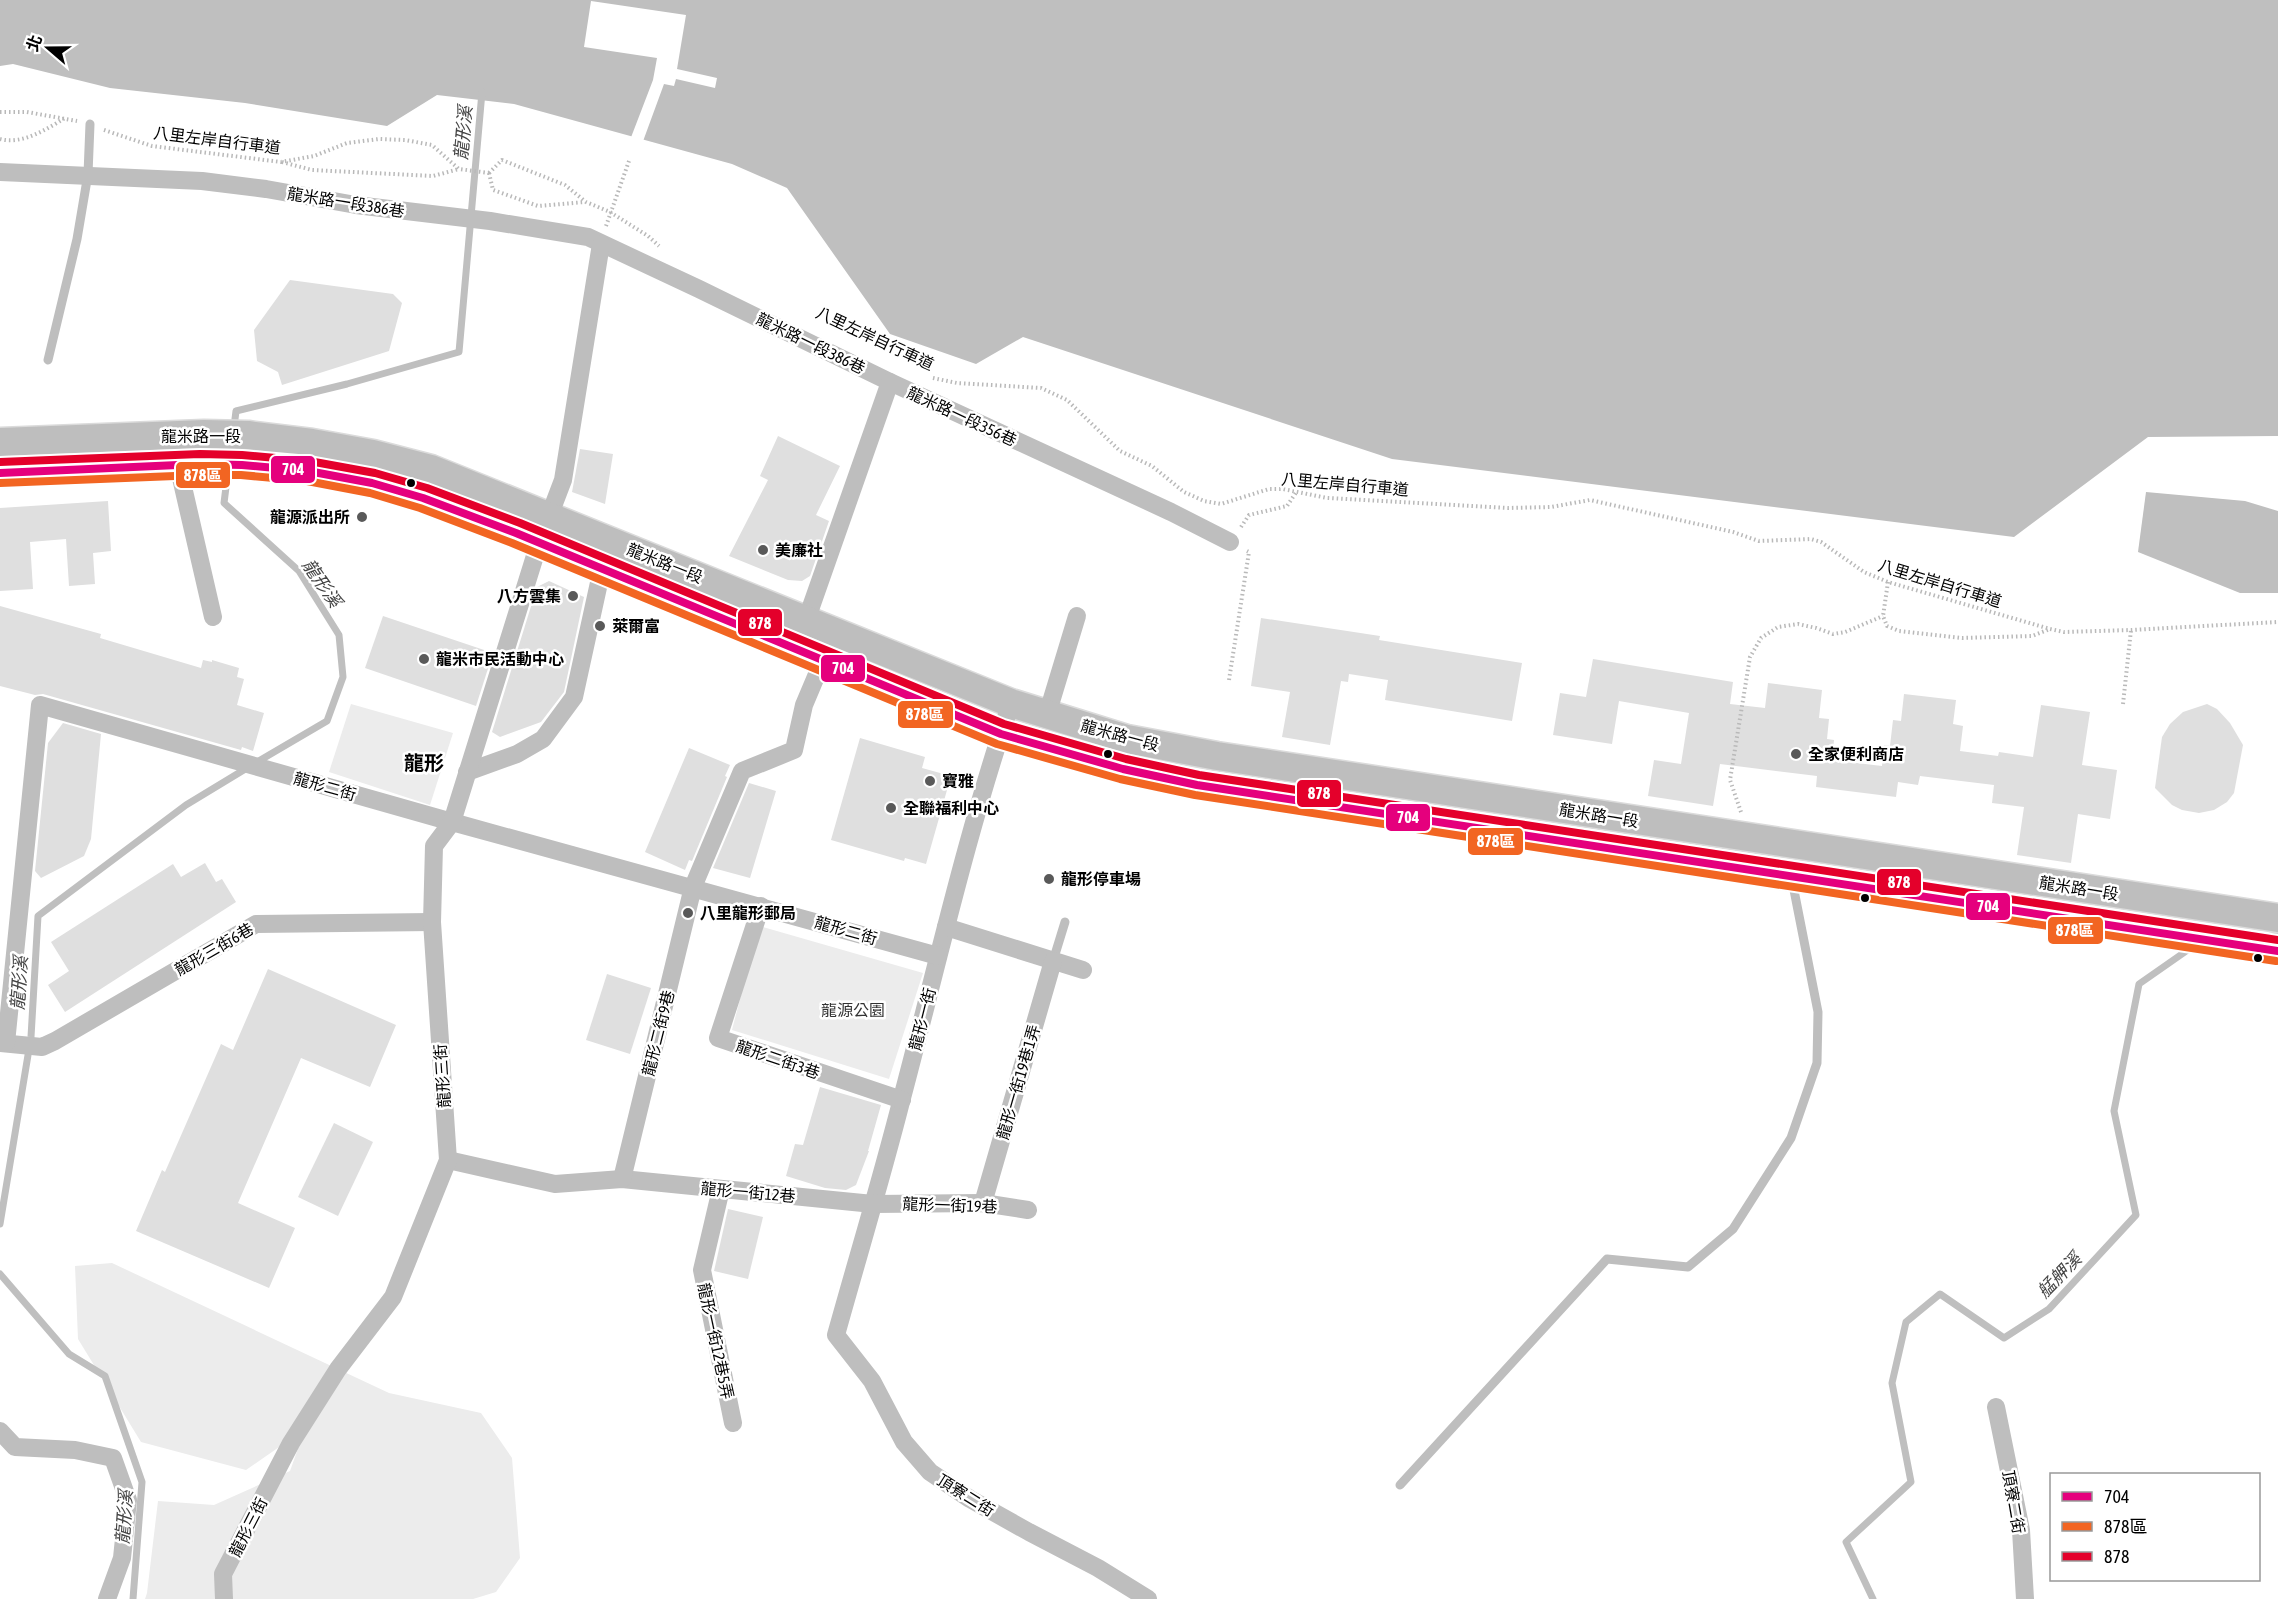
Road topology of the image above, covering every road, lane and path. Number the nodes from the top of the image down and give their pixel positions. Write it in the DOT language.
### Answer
graph roads {
  1 [pos="0,112"];
  2 [pos="65,118"];
  3 [pos="90,124"];
  4 [pos="0,140"];
  5 [pos="629,161"];
  6 [pos="281,162"];
  7 [pos="459,169"];
  8 [pos="0,172"];
  9 [pos="489,173"];
  10 [pos="88,174"];
  11 [pos="586,202"];
  12 [pos="610,212"];
  13 [pos="601,244"];
  14 [pos="669,251"];
  15 [pos="48,360"];
  16 [pos="926,376"];
  17 [pos="890,382"];
  18 [pos="0,442"];
  19 [pos="310,457"];
  20 [pos="189,464"];
  21 [pos="0,473"];
  22 [pos="1297,491"];
  23 [pos="549,516"];
  24 [pos="1230,542"];
  25 [pos="539,543"];
  26 [pos="602,569"];
  27 [pos="1888,582"];
  28 [pos="1077,616"];
  29 [pos="1882,616"];
  30 [pos="213,617"];
  31 [pos="806,621"];
  32 [pos="2278,622"];
  33 [pos="2050,630"];
  34 [pos="2131,630"];
  35 [pos="823,660"];
  36 [pos="1229,680"];
  37 [pos="1011,703"];
  38 [pos="2123,704"];
  39 [pos="1047,715"];
  40 [pos="1001,734"];
  41 [pos="467,772"];
  42 [pos="1742,815"];
  43 [pos="452,822"];
  44 [pos="1791,875"];
  45 [pos="693,887"];
  46 [pos="761,906"];
  47 [pos="2278,918"];
  48 [pos="432,922"];
  49 [pos="1065,922"];
  50 [pos="946,927"];
  51 [pos="2278,951"];
  52 [pos="938,956"];
  53 [pos="1053,961"];
  54 [pos="1083,970"];
  55 [pos="7,1044"];
  56 [pos="902,1100"];
  57 [pos="448,1160"];
  58 [pos="622,1179"];
  59 [pos="722,1189"];
  60 [pos="983,1203"];
  61 [pos="873,1204"];
  62 [pos="1028,1210"];
  63 [pos="836,1335"];
  64 [pos="1996,1407"];
  65 [pos="733,1423"];
  66 [pos="0,1431"];
  67 [pos="1401,1485"];
  68 [pos="107,1599"];
  69 [pos="224,1599"];
  70 [pos="1148,1599"];
  71 [pos="2025,1599"];
  1 -- 2 [label="path, 八里左岸自行車道"];
  2 -- 3 [label="path, 八里左岸自行車道"];
  2 -- 4 [label="path"];
  3 -- 6 [label="path, 八里左岸自行車道"];
  3 -- 10 [label="lane"];
  5 -- 12 [label="path"];
  6 -- 7 [label="path"];
  6 -- 7 [label="path, 八里左岸自行車道"];
  7 -- 9 [label="path"];
  8 -- 10 [label="street, 龍米路一段386巷"];
  9 -- 11 [label="path"];
  9 -- 11 [label="path"];
  10 -- 13 [label="street, 龍米路一段386巷"];
  10 -- 15 [label="lane"];
  11 -- 12 [label="path"];
  12 -- 13 [label="path"];
  12 -- 14 [label="path"];
  13 -- 17 [label="street, 龍米路一段386巷"];
  13 -- 23 [label="street"];
  16 -- 22 [label="path, 八里左岸自行車道"];
  17 -- 24 [label="street, 龍米路一段356巷"];
  17 -- 31 [label="street, 龍米路一段356巷"];
  18 -- 19 [label="main road, 龍米路一段"];
  19 -- 20 [label="main road, 龍米路一段"];
  19 -- 23 [label="main road, 龍米路一段"];
  19 -- 25 [label="main road, 龍米路一段"];
  20 -- 21 [label="main road, 龍米路一段"];
  20 -- 30 [label="street"];
  22 -- 24 [label="path"];
  22 -- 27 [label="path, 八里左岸自行車道"];
  23 -- 25 [label="street, 龍形三街"];
  23 -- 31 [label="main road, 龍米路一段"];
  24 -- 36 [label="path"];
  25 -- 26 [label="main road, 龍米路一段"];
  25 -- 41 [label="street, 龍形三街"];
  26 -- 35 [label="main road, 龍米路一段"];
  26 -- 41 [label="street"];
  27 -- 29 [label="path"];
  27 -- 33 [label="path, 八里左岸自行車道"];
  28 -- 39 [label="street"];
  29 -- 33 [label="path"];
  29 -- 42 [label="path"];
  31 -- 37 [label="main road, 龍米路一段"];
  32 -- 34 [label="path, 八里左岸自行車道"];
  33 -- 34 [label="path, 八里左岸自行車道"];
  34 -- 38 [label="path"];
  35 -- 40 [label="main road, 龍米路一段"];
  35 -- 45 [label="street, 龍形二街9巷"];
  37 -- 39 [label="main road, 龍米路一段"];
  37 -- 40 [label="street, 龍形一街"];
  39 -- 47 [label="main road, 龍米路一段"];
  40 -- 44 [label="main road, 龍米路一段"];
  40 -- 50 [label="street, 龍形一街"];
  41 -- 43 [label="street, 龍形三街"];
  43 -- 45 [label="street, 龍形二街"];
  43 -- 48 [label="street, 龍形三街"];
  43 -- 55 [label="street, 龍形二街"];
  44 -- 51 [label="main road, 龍米路一段"];
  44 -- 67 [label="lane"];
  45 -- 46 [label="street, 龍形二街"];
  45 -- 58 [label="street, 龍形二街9巷"];
  46 -- 52 [label="street, 龍形二街"];
  46 -- 56 [label="street, 龍形二街3巷"];
  48 -- 55 [label="street, 龍形三街6巷"];
  48 -- 57 [label="street, 龍形三街"];
  49 -- 53 [label="lane"];
  50 -- 52 [label="street, 龍形一街"];
  50 -- 53 [label="street"];
  52 -- 56 [label="street, 龍形一街"];
  53 -- 54 [label="street"];
  53 -- 60 [label="street, 龍形一街19巷1弄"];
  56 -- 61 [label="street, 龍形一街"];
  57 -- 58 [label="street, 龍形一街12巷"];
  57 -- 69 [label="street, 龍形三街"];
  58 -- 59 [label="street, 龍形一街12巷"];
  59 -- 61 [label="street, 龍形一街12巷"];
  59 -- 65 [label="street, 龍形一街12巷5弄"];
  60 -- 61 [label="street, 龍形一街19巷"];
  60 -- 62 [label="street, 龍形一街19巷"];
  61 -- 63 [label="street, 龍形一街"];
  63 -- 70 [label="street, 頂寮二街"];
  64 -- 71 [label="street, 頂寮二街"];
  66 -- 68 [label="street"];
}
